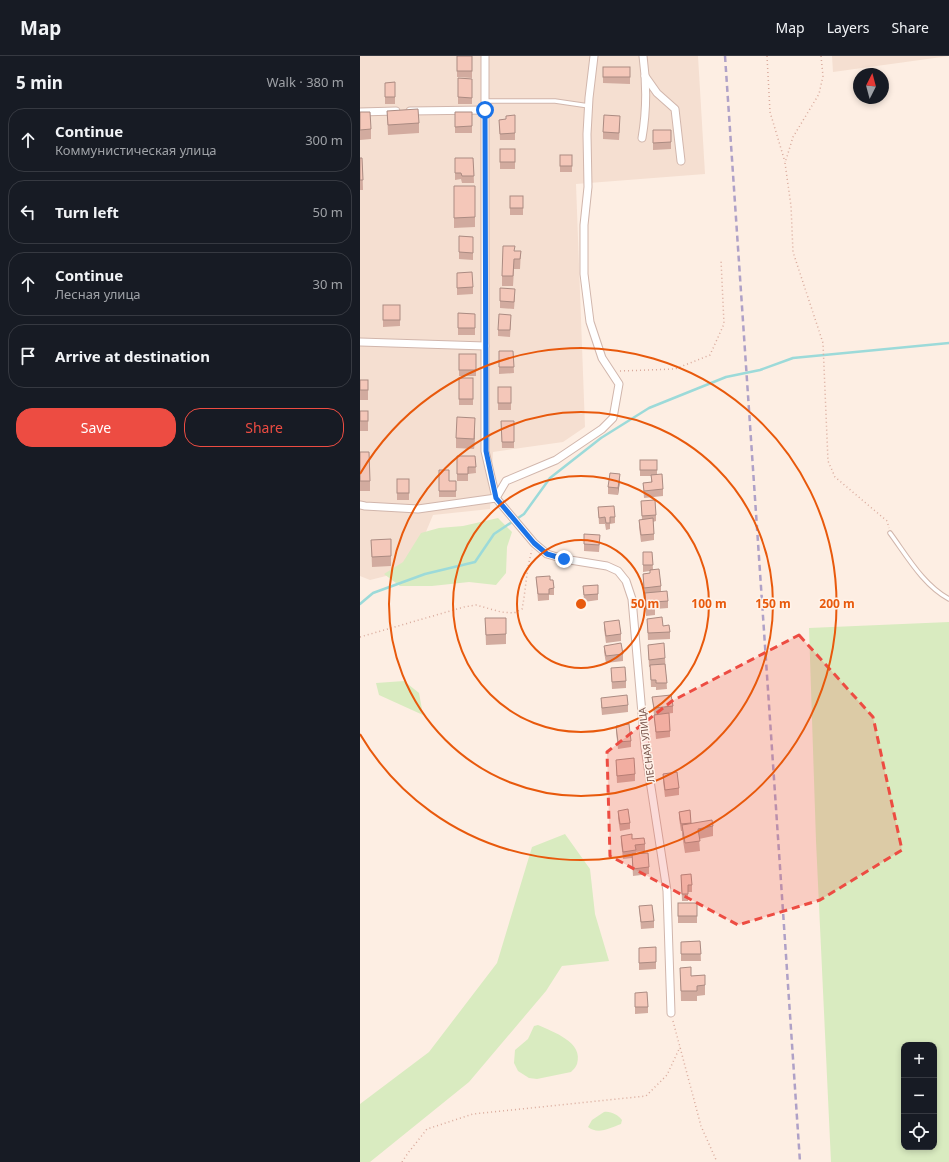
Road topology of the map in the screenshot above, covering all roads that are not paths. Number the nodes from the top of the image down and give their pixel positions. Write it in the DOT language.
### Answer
graph roads {
  1 [pos="485,56"];
  2 [pos="594,56"];
  3 [pos="643,56"];
  4 [pos="645,76"];
  5 [pos="485,101"];
  6 [pos="588,106"];
  7 [pos="485,110"];
  8 [pos="360,112"];
  9 [pos="642,138"];
  10 [pos="681,161"];
  11 [pos="360,342"];
  12 [pos="485,346"];
  13 [pos="496,498"];
  14 [pos="360,505"];
  15 [pos="890,533"];
  16 [pos="949,599"];
  17 [pos="671,1012"];
  1 -- 5 [label="street"];
  2 -- 6 [label="street"];
  3 -- 4 [label="street"];
  4 -- 9 [label="street"];
  4 -- 10 [label="street"];
  5 -- 6 [label="lane"];
  5 -- 7 [label="street"];
  6 -- 13 [label="street"];
  7 -- 8 [label="street"];
  7 -- 12 [label="street"];
  11 -- 12 [label="street"];
  12 -- 13 [label="street"];
  13 -- 14 [label="street"];
  13 -- 17 [label="street, ЛЕСНАЯ УЛИЦА"];
  15 -- 16 [label="lane"];
}
